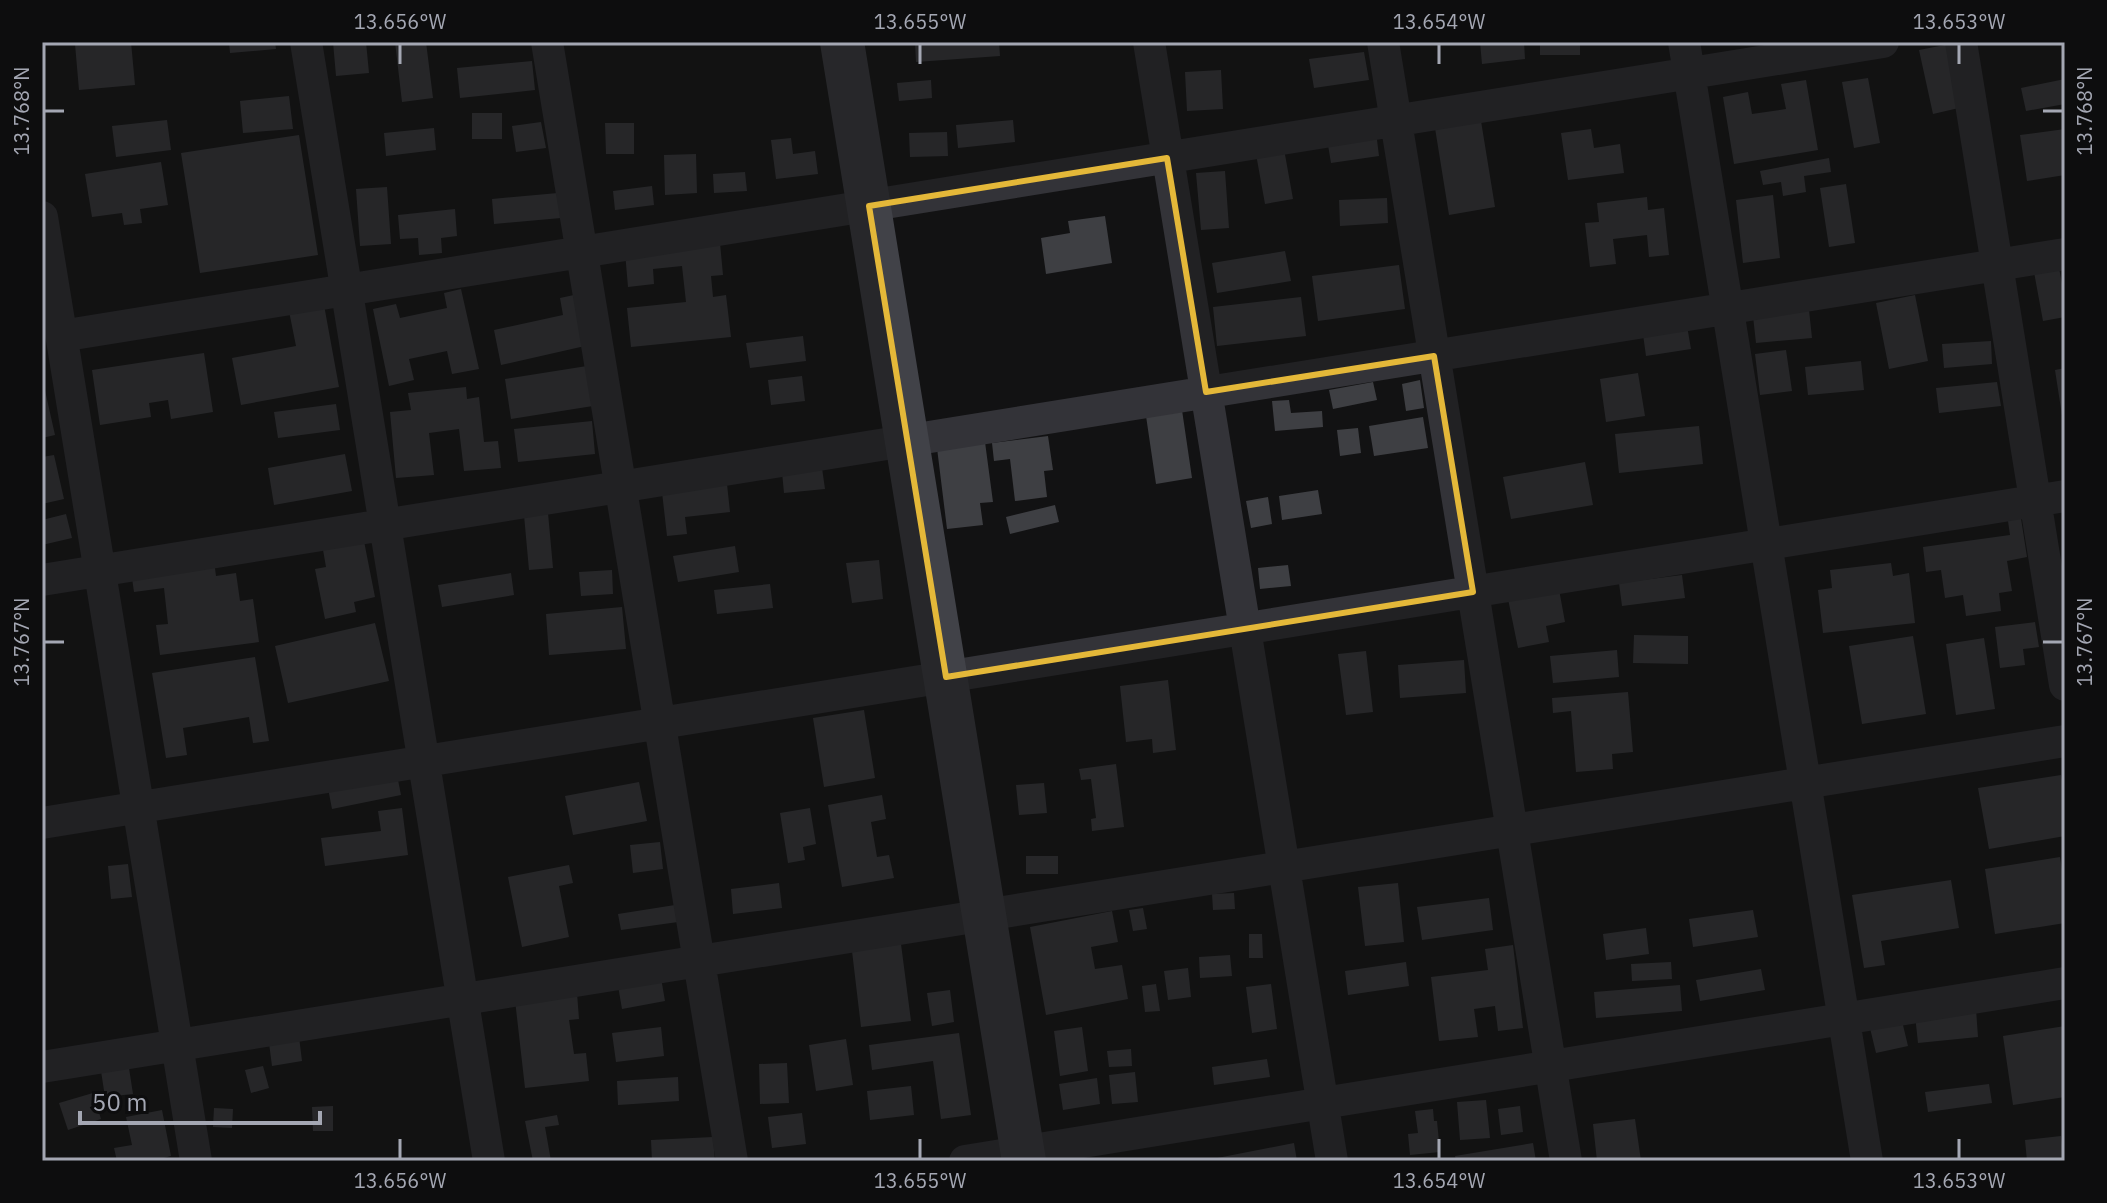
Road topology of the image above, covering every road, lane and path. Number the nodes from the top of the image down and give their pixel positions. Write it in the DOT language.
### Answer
graph roads {
  1 [pos="306,42"];
  2 [pos="547,42"];
  3 [pos="842,42"];
  4 [pos="1149,42"];
  5 [pos="1383,42"];
  6 [pos="1883,42"];
  7 [pos="1961,42"];
  8 [pos="1687,58"];
  9 [pos="1396,121"];
  10 [pos="1167,158"];
  11 [pos="869,206"];
  12 [pos="42,217"];
  13 [pos="582,252"];
  14 [pos="2065,254"];
  15 [pos="1997,265"];
  16 [pos="347,290"];
  17 [pos="1728,308"];
  18 [pos="61,336"];
  19 [pos="1434,356"];
  20 [pos="1206,392"];
  21 [pos="907,441"];
  22 [pos="621,487"];
  23 [pos="2050,499"];
  24 [pos="385,525"];
  25 [pos="1766,545"];
  26 [pos="100,571"];
  27 [pos="42,580"];
  28 [pos="1473,592"];
  29 [pos="1245,629"];
  30 [pos="946,677"];
  31 [pos="2065,685"];
  32 [pos="660,723"];
  33 [pos="2065,741"];
  34 [pos="424,761"];
  35 [pos="1805,783"];
  36 [pos="138,807"];
  37 [pos="42,823"];
  38 [pos="1512,830"];
  39 [pos="1283,867"];
  40 [pos="985,915"];
  41 [pos="699,961"];
  42 [pos="2065,983"];
  43 [pos="462,1000"];
  44 [pos="1844,1019"];
  45 [pos="177,1045"];
  46 [pos="42,1067"];
  47 [pos="1550,1067"];
  48 [pos="1322,1103"];
  49 [pos="1024,1156"];
  50 [pos="196,1161"];
  51 [pos="489,1161"];
  52 [pos="732,1161"];
  53 [pos="965,1161"];
  54 [pos="1332,1161"];
  55 [pos="1566,1161"];
  56 [pos="1867,1161"];
  1 -- 16 [label="street"];
  2 -- 13 [label="street"];
  3 -- 11 [label="main road"];
  4 -- 10 [label="street"];
  5 -- 9 [label="street"];
  6 -- 8 [label="street"];
  7 -- 15 [label="street"];
  8 -- 9 [label="street"];
  8 -- 17 [label="street"];
  9 -- 10 [label="street"];
  9 -- 19 [label="street"];
  10 -- 11 [label="street"];
  10 -- 20 [label="street"];
  11 -- 13 [label="street"];
  11 -- 21 [label="main road"];
  12 -- 18 [label="street"];
  13 -- 16 [label="street"];
  13 -- 22 [label="street"];
  14 -- 15 [label="street"];
  15 -- 17 [label="street"];
  15 -- 23 [label="street"];
  16 -- 18 [label="street"];
  16 -- 24 [label="street"];
  17 -- 19 [label="street"];
  17 -- 25 [label="street"];
  18 -- 26 [label="street"];
  19 -- 20 [label="street"];
  19 -- 28 [label="street"];
  20 -- 21 [label="street"];
  20 -- 29 [label="street"];
  21 -- 22 [label="street"];
  21 -- 30 [label="main road"];
  22 -- 24 [label="street"];
  22 -- 32 [label="street"];
  23 -- 25 [label="street"];
  23 -- 31 [label="street"];
  24 -- 26 [label="street"];
  24 -- 34 [label="street"];
  25 -- 28 [label="street"];
  25 -- 35 [label="street"];
  26 -- 27 [label="street"];
  26 -- 36 [label="street"];
  28 -- 29 [label="street"];
  28 -- 38 [label="street"];
  29 -- 30 [label="street"];
  29 -- 39 [label="street"];
  30 -- 32 [label="street"];
  30 -- 40 [label="main road"];
  32 -- 34 [label="street"];
  32 -- 41 [label="street"];
  33 -- 35 [label="street"];
  34 -- 36 [label="street"];
  34 -- 43 [label="street"];
  35 -- 38 [label="street"];
  35 -- 44 [label="street"];
  36 -- 37 [label="street"];
  36 -- 45 [label="street"];
  38 -- 39 [label="street"];
  38 -- 47 [label="street"];
  39 -- 40 [label="street"];
  39 -- 48 [label="street"];
  40 -- 41 [label="street"];
  40 -- 49 [label="main road"];
  41 -- 43 [label="street"];
  41 -- 52 [label="street"];
  42 -- 44 [label="street"];
  43 -- 45 [label="street"];
  43 -- 51 [label="street"];
  44 -- 47 [label="street"];
  44 -- 56 [label="street"];
  45 -- 46 [label="street"];
  45 -- 50 [label="street"];
  47 -- 48 [label="street"];
  47 -- 55 [label="street"];
  48 -- 49 [label="street"];
  48 -- 54 [label="street"];
  49 -- 53 [label="street"];
}
